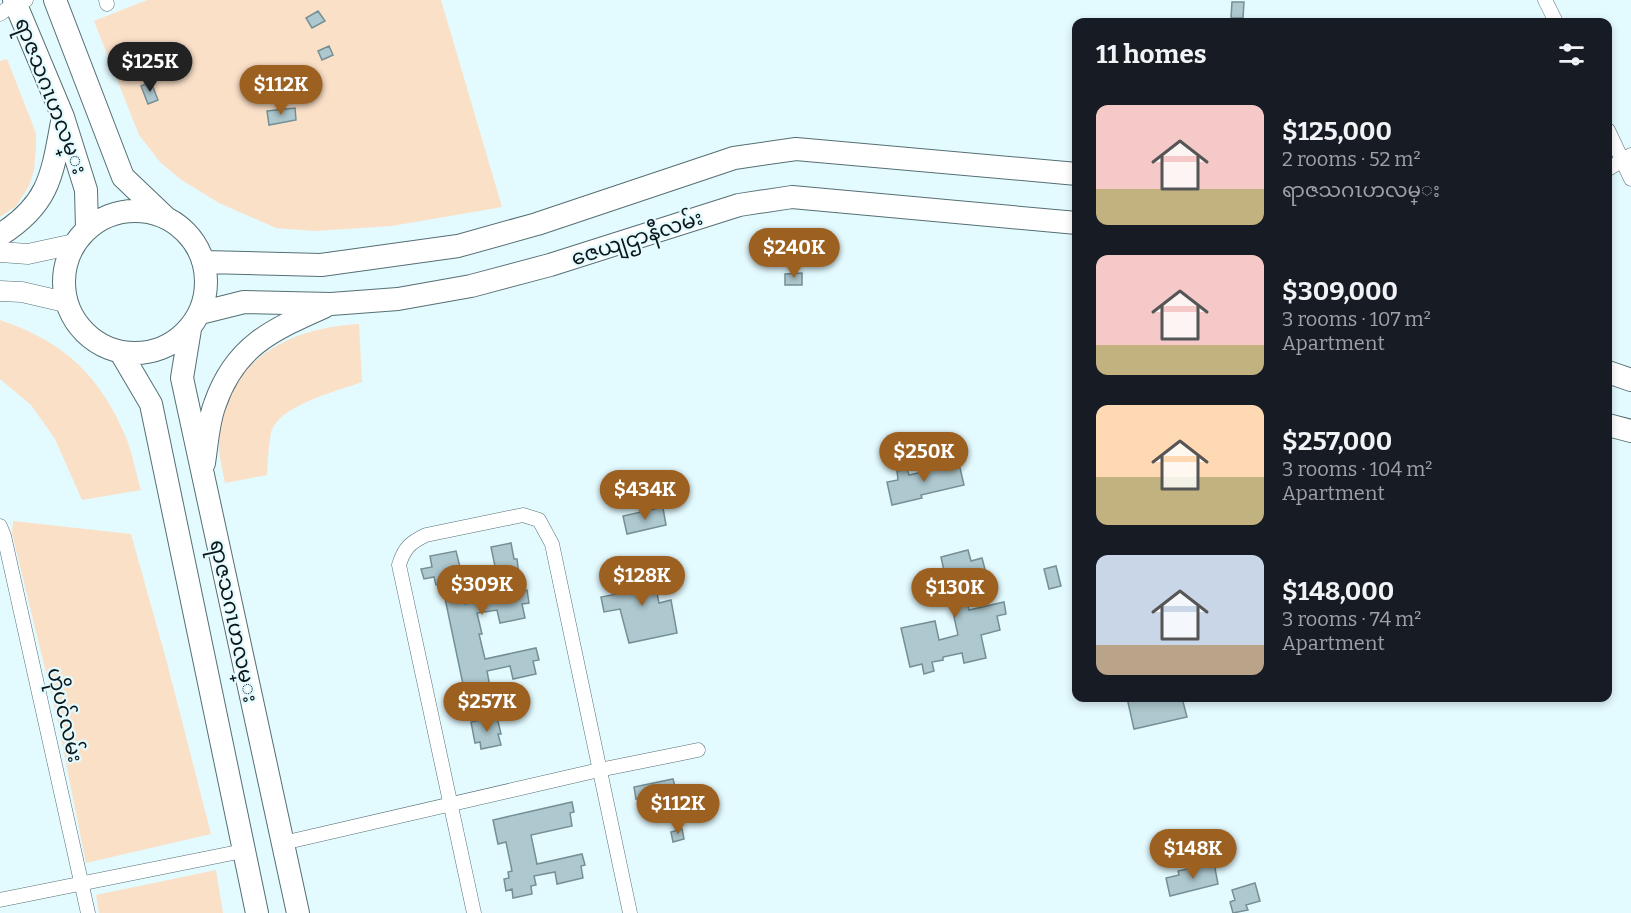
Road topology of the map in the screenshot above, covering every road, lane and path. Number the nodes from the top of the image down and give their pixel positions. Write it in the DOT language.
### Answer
graph roads {
  1 [pos="55,0"];
  2 [pos="1545,0"];
  3 [pos="14,4"];
  4 [pos="1554,18"];
  5 [pos="63,117"];
  6 [pos="1612,136"];
  7 [pos="1627,157"];
  8 [pos="1612,166"];
  9 [pos="1072,174"];
  10 [pos="1631,179"];
  11 [pos="166,218"];
  12 [pos="1072,223"];
  13 [pos="0,235"];
  14 [pos="80,236"];
  15 [pos="0,252"];
  16 [pos="204,262"];
  17 [pos="0,291"];
  18 [pos="65,302"];
  19 [pos="332,304"];
  20 [pos="195,321"];
  21 [pos="121,353"];
  22 [pos="1612,373"];
  23 [pos="1631,380"];
  24 [pos="1612,426"];
  25 [pos="1631,431"];
  26 [pos="202,474"];
  27 [pos="0,526"];
  28 [pos="698,750"];
  29 [pos="599,770"];
  30 [pos="450,804"];
  31 [pos="283,843"];
  32 [pos="243,851"];
  33 [pos="82,884"];
  34 [pos="0,900"];
  35 [pos="88,913"];
  36 [pos="257,913"];
  37 [pos="298,913"];
  38 [pos="474,913"];
  39 [pos="630,913"];
  1 -- 11 [label="main road, ရာဇသဂၤဟလမ္း"];
  2 -- 4 [label="street"];
  3 -- 5 [label="main road, ရာဇသဂၤဟလမ္း"];
  5 -- 13 [label="main road"];
  5 -- 14 [label="main road, ရာဇသဂၤဟလမ္း"];
  6 -- 7 [label="street"];
  7 -- 8 [label="street"];
  7 -- 10 [label="street"];
  9 -- 16 [label="main road"];
  11 -- 14 [label="main road"];
  11 -- 16 [label="main road"];
  12 -- 19 [label="main road, ဇေယျဌာနီလမ်း"];
  14 -- 15 [label="main road"];
  14 -- 18 [label="main road"];
  16 -- 20 [label="main road"];
  17 -- 18 [label="main road"];
  18 -- 21 [label="main road"];
  19 -- 20 [label="main road, ဇေယျဌာနီလမ်း"];
  19 -- 26 [label="main road"];
  20 -- 21 [label="main road"];
  20 -- 26 [label="main road, ရာဇသဂၤဟလမ္း"];
  21 -- 32 [label="main road, ရာဇသဂၤဟလမ္း"];
  22 -- 23 [label="main road"];
  24 -- 25 [label="main road"];
  26 -- 31 [label="main road, ရာဇသဂၤဟလမ္း"];
  27 -- 33 [label="street, ဟိုပင်လမ်း"];
  28 -- 29 [label="street"];
  29 -- 30 [label="street"];
  29 -- 30 [label="street"];
  29 -- 39 [label="street"];
  30 -- 31 [label="street"];
  30 -- 38 [label="street"];
  31 -- 37 [label="main road, ရာဇသဂၤဟလမ္း"];
  32 -- 33 [label="street"];
  32 -- 36 [label="main road, ရာဇသဂၤဟလမ္း"];
  33 -- 34 [label="street"];
  33 -- 35 [label="street, ဟိုပင်လမ်း"];
}
